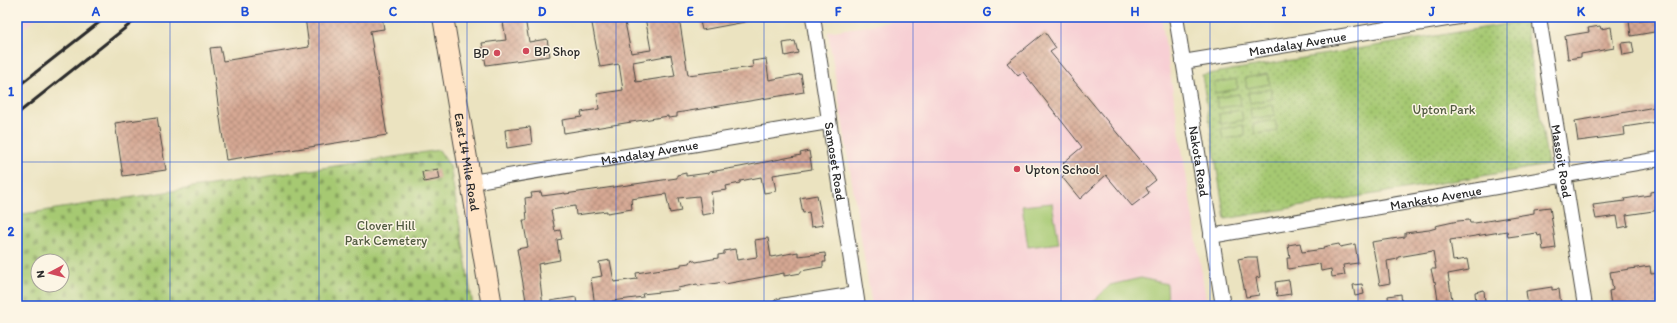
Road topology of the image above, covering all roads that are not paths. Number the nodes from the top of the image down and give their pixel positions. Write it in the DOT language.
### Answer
graph roads {
  1 [pos="443,17"];
  2 [pos="813,17"];
  3 [pos="1176,17"];
  4 [pos="1459,17"];
  5 [pos="1539,17"];
  6 [pos="1183,62"];
  7 [pos="828,122"];
  8 [pos="1660,159"];
  9 [pos="1564,175"];
  10 [pos="472,182"];
  11 [pos="1211,236"];
  12 [pos="857,300"];
  13 [pos="492,306"];
  14 [pos="780,306"];
  15 [pos="1222,306"];
  16 [pos="1585,306"];
  1 -- 10 [label="main road, East 14 Mile Road"];
  2 -- 7 [label="street, Samoset Road"];
  3 -- 6 [label="street, Nakota Road"];
  4 -- 6 [label="street, Mandalay Avenue"];
  5 -- 9 [label="street, Massoit Road"];
  6 -- 11 [label="street, Nakota Road"];
  7 -- 10 [label="street, Mandalay Avenue"];
  7 -- 12 [label="street, Samoset Road"];
  8 -- 9 [label="street, Mankato Avenue"];
  9 -- 11 [label="street, Mankato Avenue"];
  9 -- 16 [label="street, Massoit Road"];
  10 -- 13 [label="main road, East 14 Mile Road"];
  11 -- 15 [label="street, Nakota Road"];
  12 -- 14 [label="street"];
}
